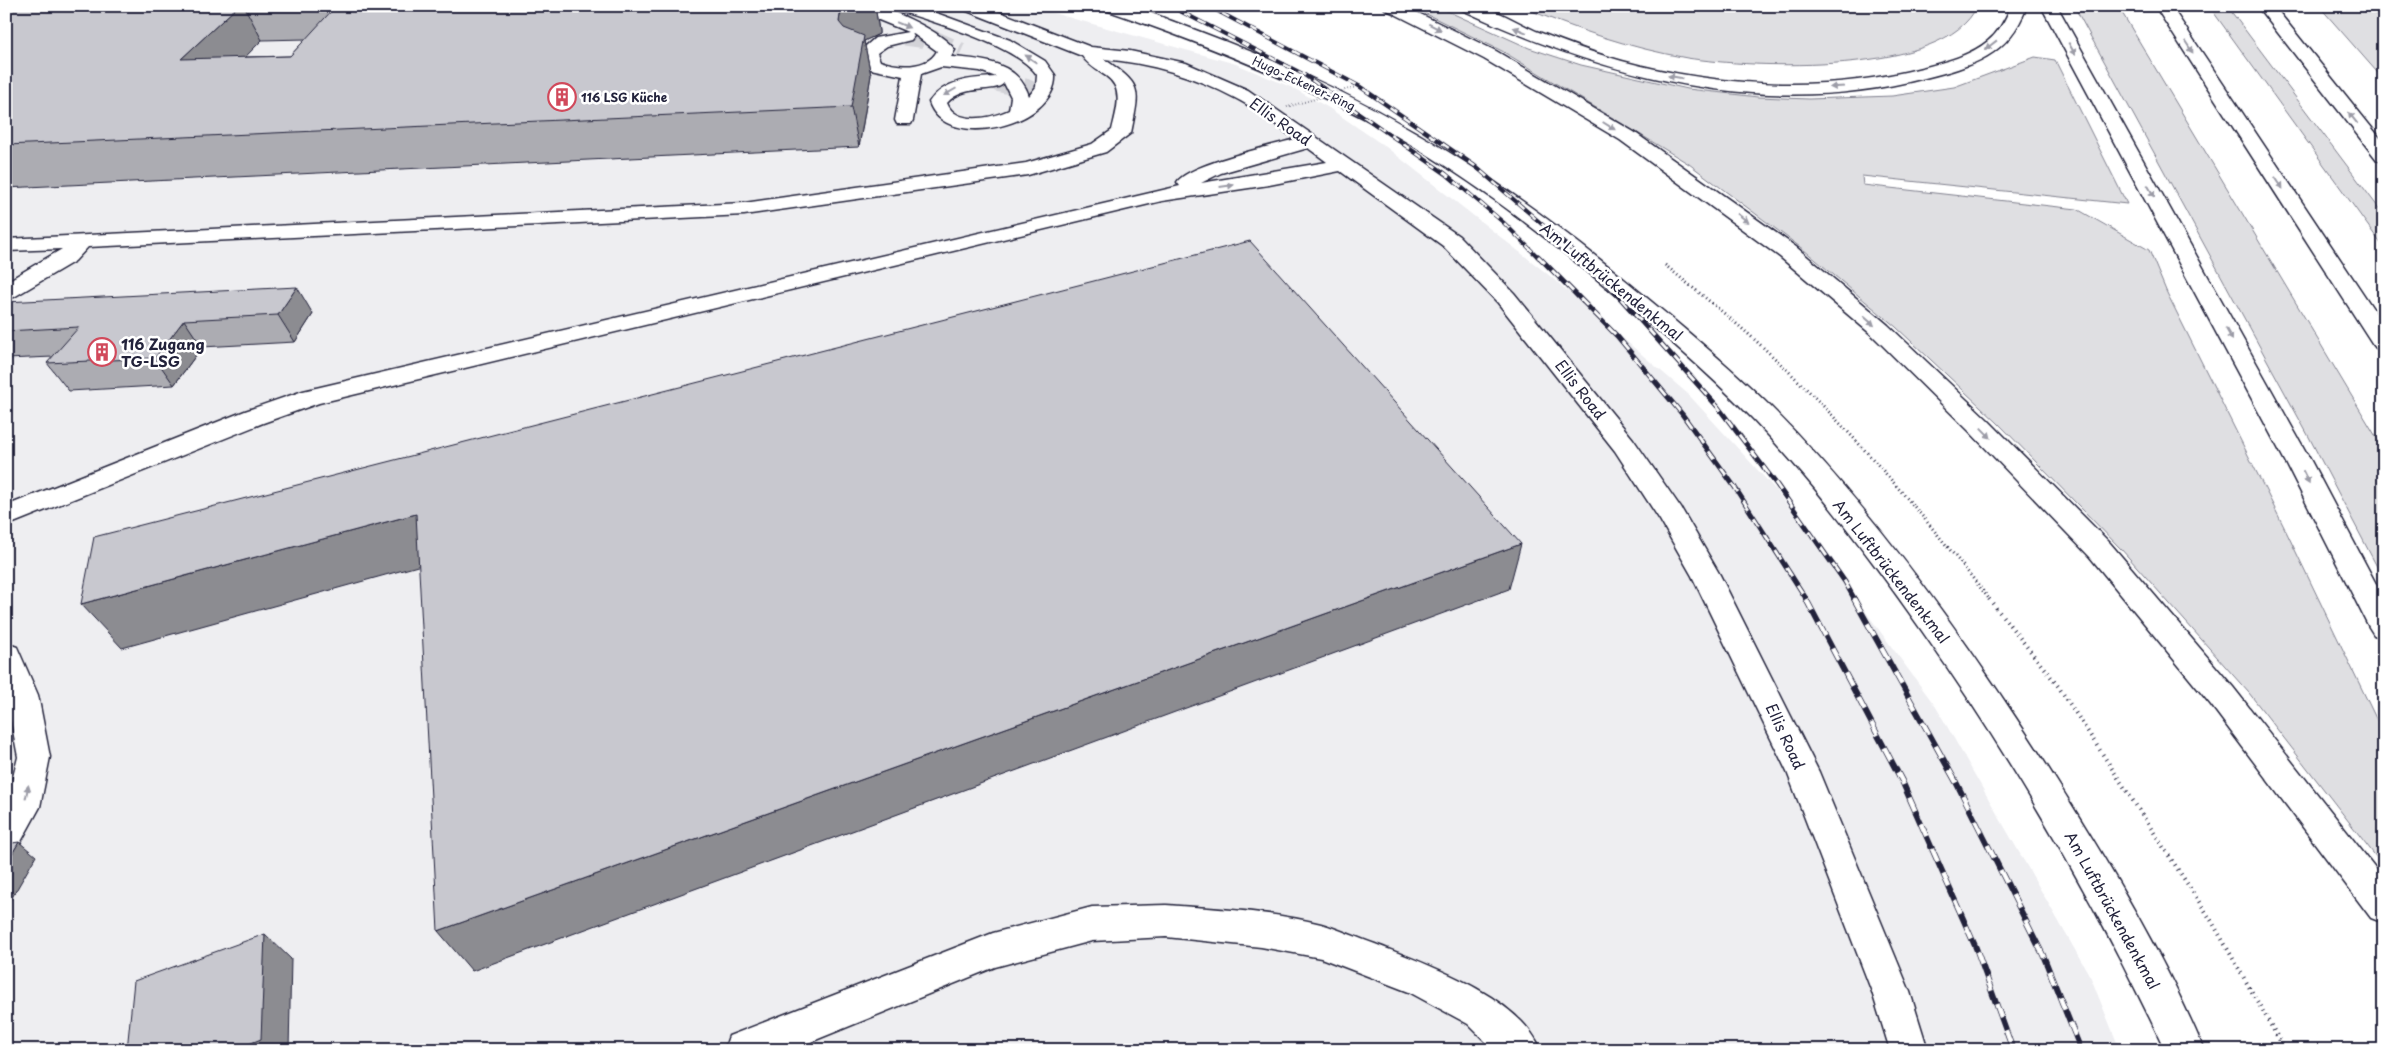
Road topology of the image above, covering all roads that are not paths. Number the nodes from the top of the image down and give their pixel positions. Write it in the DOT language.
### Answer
graph roads {
  1 [pos="858,6"];
  2 [pos="900,6"];
  3 [pos="968,6"];
  4 [pos="1109,6"];
  5 [pos="1391,6"];
  6 [pos="1466,6"];
  7 [pos="2019,6"];
  8 [pos="2049,6"];
  9 [pos="2163,6"];
  10 [pos="2265,6"];
  11 [pos="905,36"];
  12 [pos="1088,52"];
  13 [pos="938,62"];
  14 [pos="913,69"];
  15 [pos="996,82"];
  16 [pos="1018,113"];
  17 [pos="904,120"];
  18 [pos="1310,141"];
  19 [pos="2384,156"];
  20 [pos="1343,165"];
  21 [pos="1488,184"];
  22 [pos="1162,196"];
  23 [pos="82,241"];
  24 [pos="6,245"];
  25 [pos="6,292"];
  26 [pos="2384,343"];
  27 [pos="6,517"];
  28 [pos="2384,627"];
  29 [pos="6,654"];
  30 [pos="6,836"];
  31 [pos="2384,907"];
  32 [pos="743,1050"];
  33 [pos="1522,1050"];
  34 [pos="1909,1050"];
  35 [pos="2185,1050"];
  1 -- 13 [label="main road, one-way"];
  16 -- 2 [label="main road, one-way"];
  3 -- 12 [label="main road, Ellis Road"];
  4 -- 21 [label="main road, Hugo-Eckener-Ring"];
  5 -- 31 [label="main road, one-way"];
  7 -- 6 [label="main road, one-way"];
  8 -- 28 [label="main road, one-way"];
  9 -- 26 [label="main road, one-way"];
  19 -- 10 [label="main road, one-way"];
  11 -- 14 [label="main road"];
  12 -- 18 [label="main road, Ellis Road"];
  12 -- 23 [label="main road"];
  13 -- 14 [label="main road"];
  13 -- 16 [label="main road"];
  14 -- 17 [label="main road"];
  15 -- 16 [label="main road, one-way"];
  18 -- 20 [label="main road, Ellis Road"];
  18 -- 22 [label="main road"];
  22 -- 20 [label="main road, one-way"];
  20 -- 34 [label="main road, Ellis Road"];
  21 -- 35 [label="main road, Am Luftbrückendenkmal"];
  22 -- 27 [label="main road"];
  23 -- 24 [label="main road"];
  23 -- 25 [label="main road"];
  30 -- 29 [label="main road, one-way"];
  32 -- 33 [label="main road"];
}
